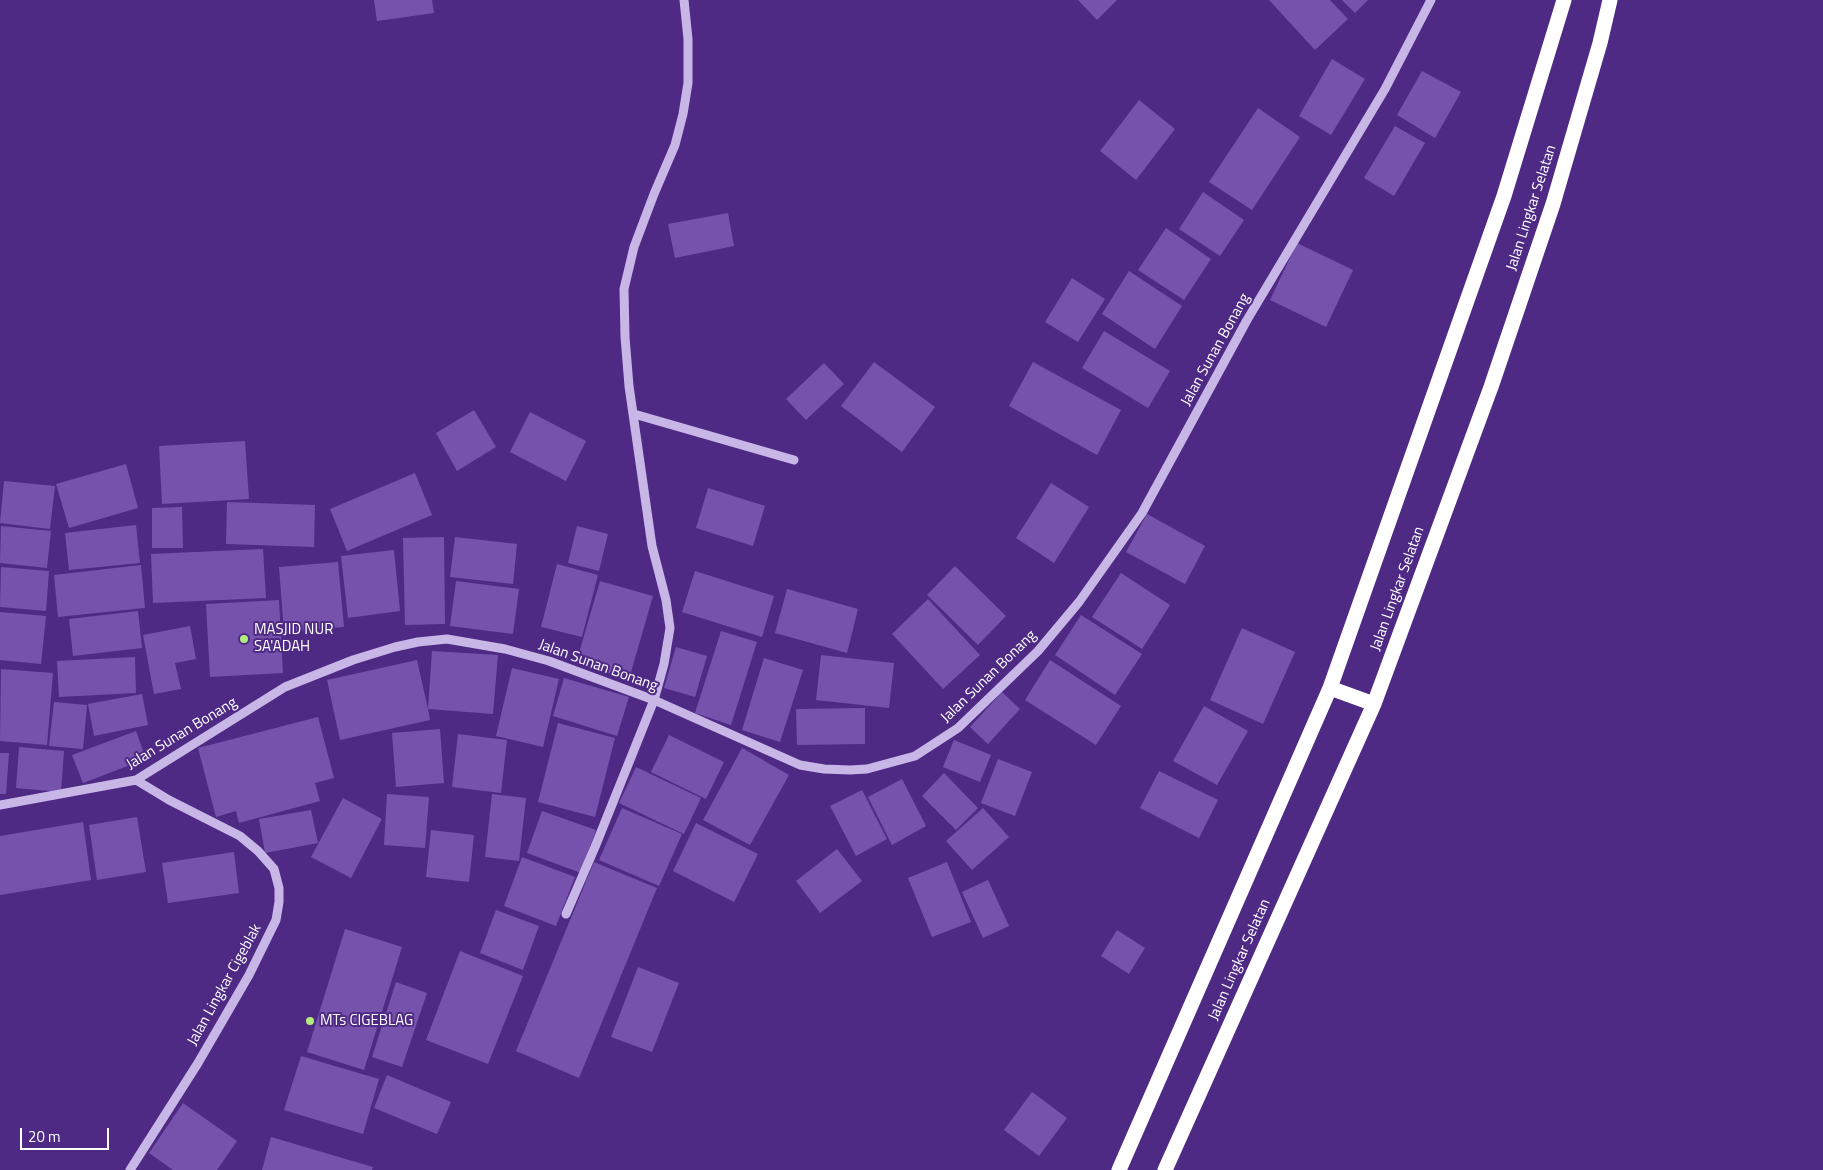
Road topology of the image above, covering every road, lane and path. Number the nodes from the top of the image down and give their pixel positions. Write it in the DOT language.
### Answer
graph roads {
  1 [pos="684,0"];
  2 [pos="1431,0"];
  3 [pos="1564,0"];
  4 [pos="1610,0"];
  5 [pos="634,414"];
  6 [pos="794,460"];
  7 [pos="1330,688"];
  8 [pos="654,700"];
  9 [pos="1374,704"];
  10 [pos="136,780"];
  11 [pos="0,805"];
  12 [pos="566,914"];
  13 [pos="130,1170"];
  14 [pos="1120,1170"];
  15 [pos="1164,1170"];
  1 -- 5 [label="street"];
  2 -- 8 [label="street, Jalan Sunan Bonang"];
  3 -- 7 [label="highway, Jalan Lingkar Selatan"];
  4 -- 9 [label="highway, Jalan Lingkar Selatan"];
  5 -- 6 [label="street"];
  5 -- 8 [label="street"];
  7 -- 9 [label="highway"];
  7 -- 14 [label="highway, Jalan Lingkar Selatan"];
  8 -- 10 [label="street, Jalan Sunan Bonang"];
  8 -- 12 [label="street"];
  9 -- 15 [label="highway, Jalan Lingkar Selatan"];
  10 -- 11 [label="street, Jalan Sunan Bonang"];
  10 -- 13 [label="street, Jalan Lingkar Cigeblak"];
}
